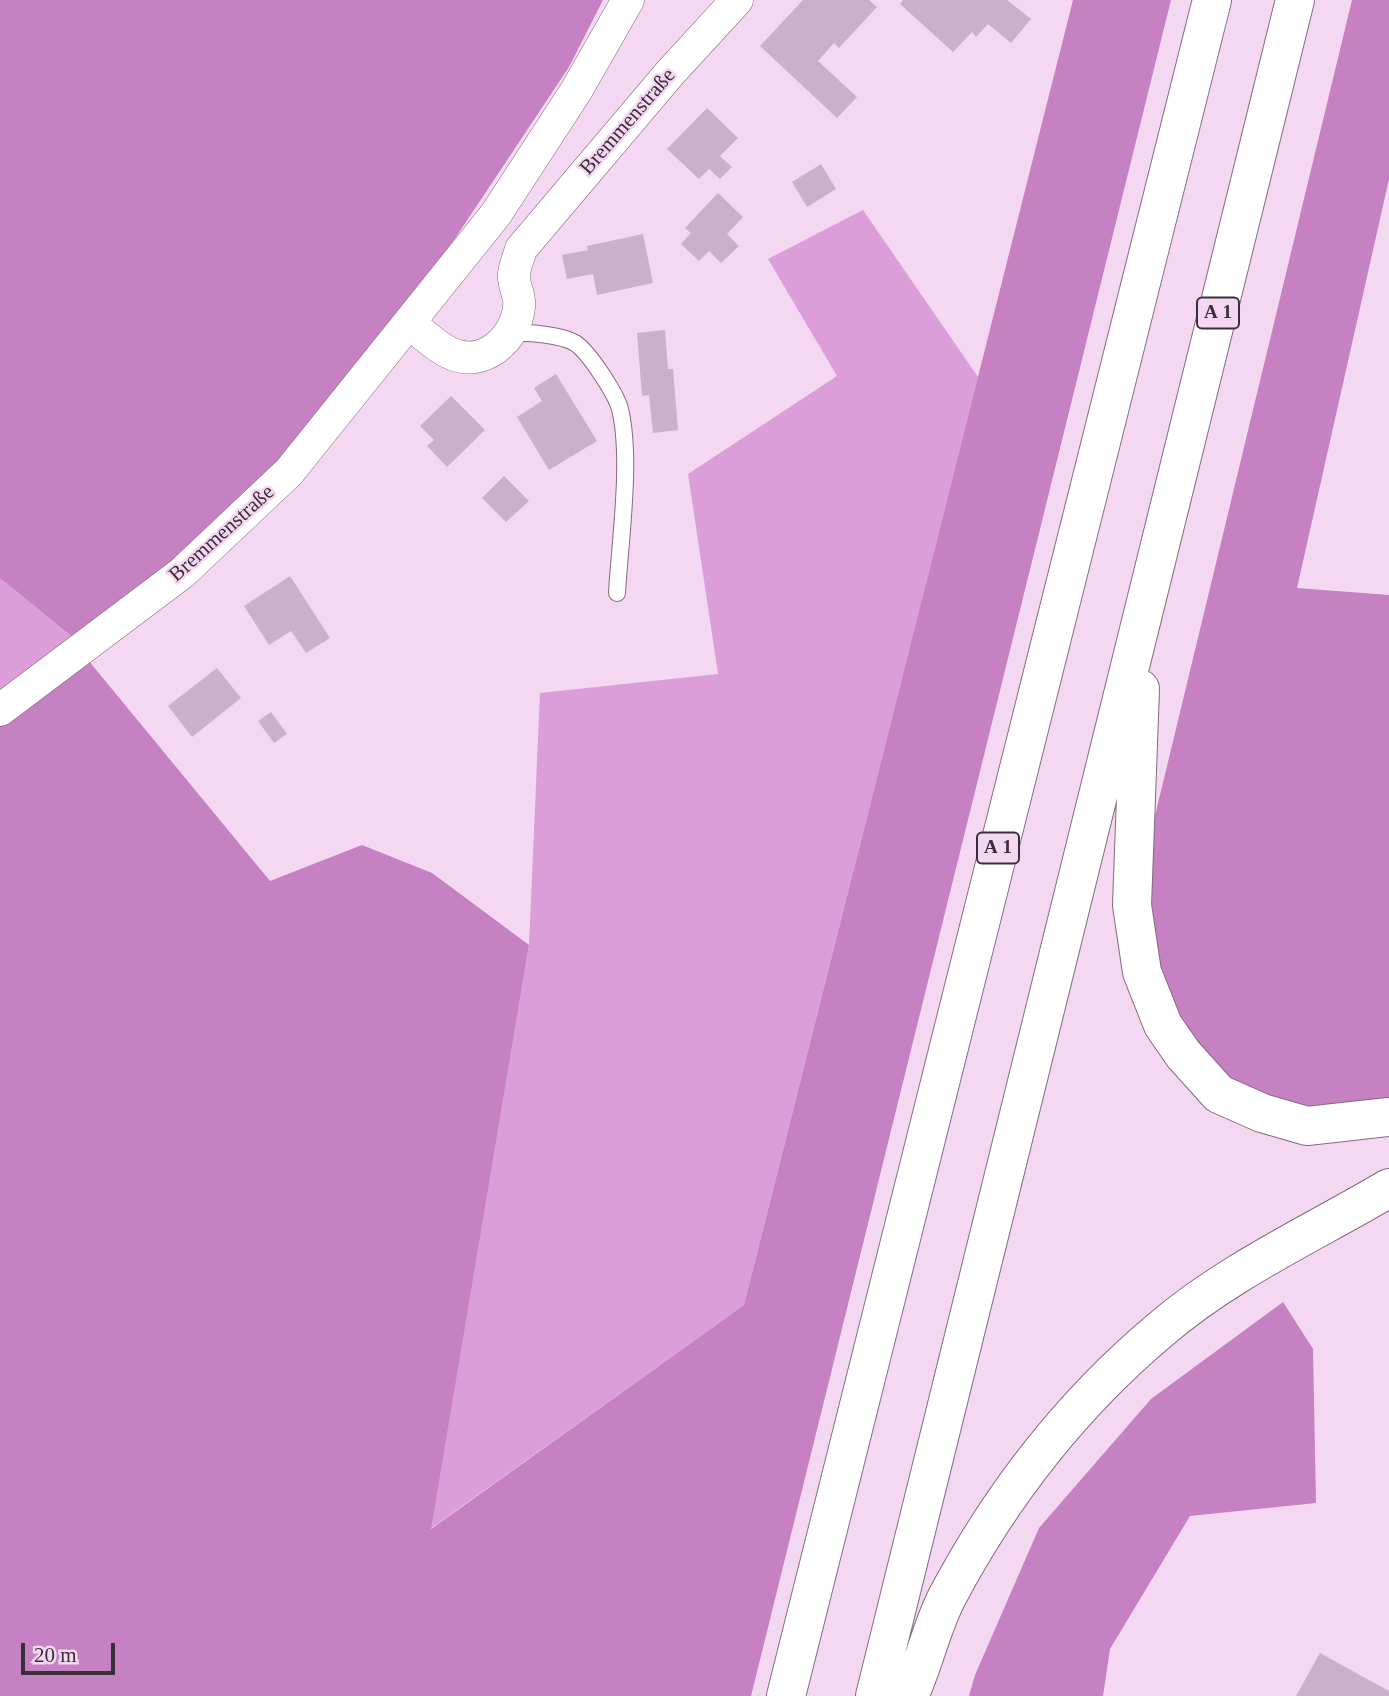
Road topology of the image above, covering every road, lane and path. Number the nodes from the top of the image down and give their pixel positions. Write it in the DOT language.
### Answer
graph roads {
  1 [pos="628,0"];
  2 [pos="737,0"];
  3 [pos="1212,0"];
  4 [pos="1296,0"];
  5 [pos="410,324"];
  6 [pos="512,333"];
  7 [pos="617,593"];
  8 [pos="1141,625"];
  9 [pos="0,710"];
  10 [pos="1389,1118"];
  11 [pos="1389,1188"];
  12 [pos="786,1696"];
  13 [pos="875,1696"];
  14 [pos="909,1696"];
  1 -- 5 [label="street, Bremmenstraße"];
  2 -- 6 [label="street, Bremmenstraße"];
  3 -- 12 [label="highway, A 1"];
  4 -- 8 [label="highway, A 1"];
  5 -- 6 [label="street"];
  5 -- 9 [label="street, Bremmenstraße"];
  6 -- 7 [label="lane"];
  8 -- 10 [label="highway"];
  8 -- 13 [label="highway, A 1"];
  11 -- 14 [label="highway"];
}
